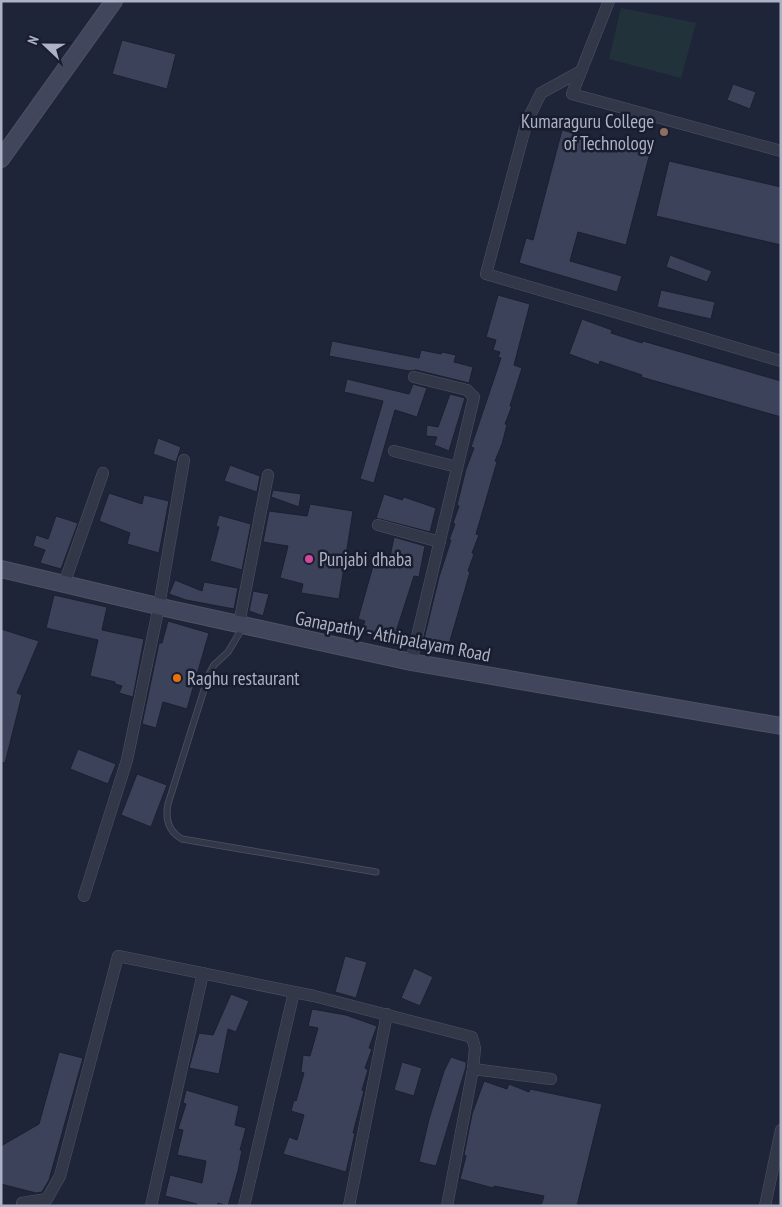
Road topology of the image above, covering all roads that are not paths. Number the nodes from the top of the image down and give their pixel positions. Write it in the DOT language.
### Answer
graph roads {
  1 [pos="114,1"];
  2 [pos="609,1"];
  3 [pos="581,71"];
  4 [pos="558,84"];
  5 [pos="572,94"];
  6 [pos="781,151"];
  7 [pos="2,158"];
  8 [pos="781,360"];
  9 [pos="414,377"];
  10 [pos="394,452"];
  11 [pos="184,460"];
  12 [pos="457,467"];
  13 [pos="103,473"];
  14 [pos="268,475"];
  15 [pos="378,525"];
  16 [pos="440,542"];
  17 [pos="1,569"];
  18 [pos="64,584"];
  19 [pos="159,606"];
  20 [pos="242,625"];
  21 [pos="412,662"];
  22 [pos="781,726"];
  23 [pos="376,872"];
  24 [pos="84,896"];
  25 [pos="203,973"];
  26 [pos="294,992"];
  27 [pos="387,1014"];
  28 [pos="473,1069"];
  29 [pos="551,1079"];
  30 [pos="781,1130"];
  31 [pos="22,1203"];
  32 [pos="151,1206"];
  33 [pos="244,1206"];
  34 [pos="349,1206"];
  35 [pos="447,1206"];
  36 [pos="765,1206"];
  1 -- 7 [label="main road"];
  2 -- 3 [label="street"];
  3 -- 4 [label="street"];
  3 -- 5 [label="street"];
  4 -- 5 [label="street"];
  4 -- 8 [label="street"];
  5 -- 6 [label="street"];
  9 -- 12 [label="street"];
  10 -- 12 [label="street"];
  11 -- 19 [label="street"];
  12 -- 16 [label="street"];
  13 -- 18 [label="street"];
  14 -- 20 [label="street"];
  15 -- 16 [label="street"];
  16 -- 21 [label="street"];
  17 -- 18 [label="main road, Ganapathy - Athipalayam Road"];
  18 -- 19 [label="main road, Ganapathy - Athipalayam Road"];
  19 -- 20 [label="main road, Ganapathy - Athipalayam Road"];
  19 -- 24 [label="street"];
  20 -- 21 [label="main road, Ganapathy - Athipalayam Road"];
  20 -- 23 [label="lane"];
  21 -- 22 [label="main road, Ganapathy - Athipalayam Road"];
  25 -- 26 [label="street"];
  25 -- 31 [label="street"];
  25 -- 32 [label="street"];
  26 -- 27 [label="street"];
  26 -- 33 [label="street"];
  27 -- 28 [label="street"];
  27 -- 34 [label="street"];
  28 -- 29 [label="street"];
  28 -- 35 [label="street"];
  30 -- 36 [label="street"];
}
